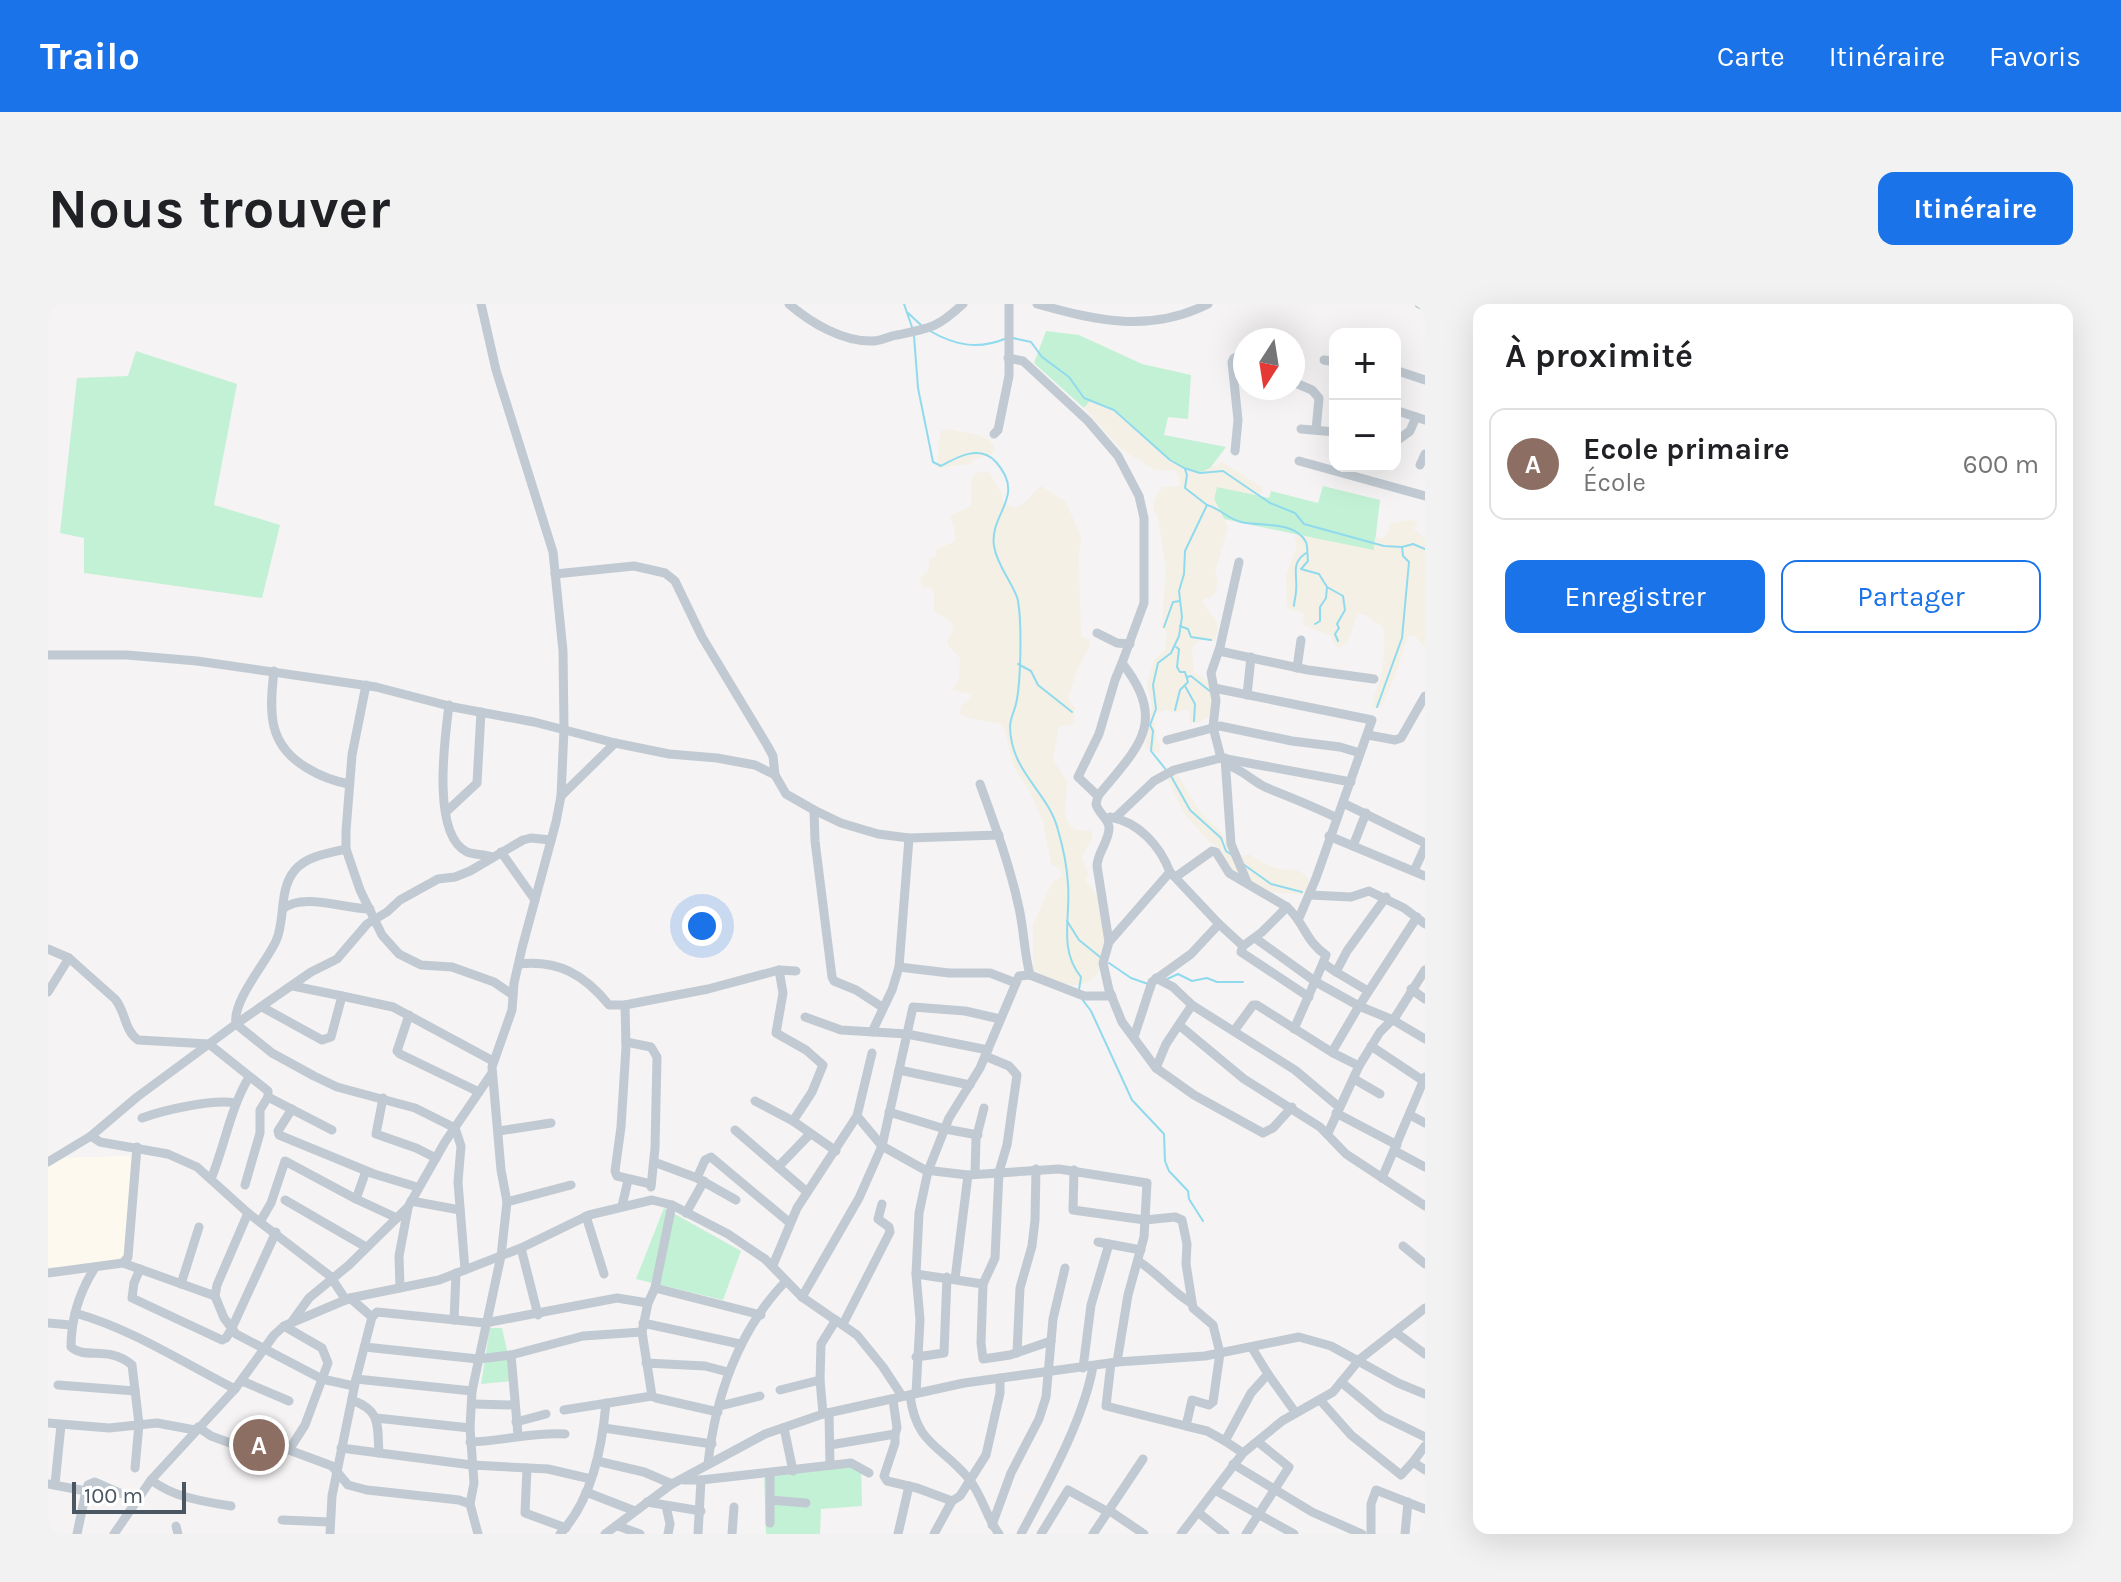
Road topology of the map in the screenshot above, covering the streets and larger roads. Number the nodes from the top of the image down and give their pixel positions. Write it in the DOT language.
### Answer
graph roads {
  1 [pos="481,304"];
  2 [pos="789,304"];
  3 [pos="963,304"];
  4 [pos="1009,304"];
  5 [pos="1208,304"];
  6 [pos="1419,304"];
  7 [pos="1041,305"];
  8 [pos="1425,306"];
  9 [pos="1008,358"];
  10 [pos="1324,360"];
  11 [pos="1329,361"];
  12 [pos="1401,372"];
  13 [pos="1425,380"];
  14 [pos="1305,387"];
  15 [pos="1236,400"];
  16 [pos="1401,412"];
  17 [pos="1420,419"];
  18 [pos="1301,429"];
  19 [pos="1316,430"];
  20 [pos="1329,431"];
  21 [pos="994,434"];
  22 [pos="1401,438"];
  23 [pos="1235,451"];
  24 [pos="1425,454"];
  25 [pos="1299,461"];
  26 [pos="1420,465"];
  27 [pos="1329,466"];
  28 [pos="1362,472"];
  29 [pos="1425,496"];
  30 [pos="1239,562"];
  31 [pos="555,574"];
  32 [pos="1097,633"];
  33 [pos="1301,640"];
  34 [pos="1130,644"];
  35 [pos="1219,651"];
  36 [pos="48,655"];
  37 [pos="1251,657"];
  38 [pos="1122,663"];
  39 [pos="1297,668"];
  40 [pos="274,671"];
  41 [pos="1374,679"];
  42 [pos="366,685"];
  43 [pos="1214,688"];
  44 [pos="1247,695"];
  45 [pos="1425,696"];
  46 [pos="449,705"];
  47 [pos="481,712"];
  48 [pos="1213,727"];
  49 [pos="564,729"];
  50 [pos="1368,735"];
  51 [pos="1167,740"];
  52 [pos="615,743"];
  53 [pos="1360,753"];
  54 [pos="1224,760"];
  55 [pos="775,775"];
  56 [pos="1351,782"];
  57 [pos="349,784"];
  58 [pos="980,784"];
  59 [pos="561,796"];
  60 [pos="1098,796"];
  61 [pos="1343,803"];
  62 [pos="814,810"];
  63 [pos="446,812"];
  64 [pos="1366,813"];
  65 [pos="1104,816"];
  66 [pos="1115,818"];
  67 [pos="1337,818"];
  68 [pos="999,835"];
  69 [pos="1329,836"];
  70 [pos="909,838"];
  71 [pos="551,840"];
  72 [pos="1425,845"];
  73 [pos="1353,846"];
  74 [pos="346,849"];
  75 [pos="496,854"];
  76 [pos="1414,871"];
  77 [pos="1174,874"];
  78 [pos="1425,876"];
  79 [pos="1249,885"];
  80 [pos="1310,895"];
  81 [pos="1386,897"];
  82 [pos="535,900"];
  83 [pos="1287,907"];
  84 [pos="283,909"];
  85 [pos="370,909"];
  86 [pos="1299,918"];
  87 [pos="375,919"];
  88 [pos="1421,920"];
  89 [pos="1219,924"];
  90 [pos="1255,938"];
  91 [pos="1109,942"];
  92 [pos="1243,946"];
  93 [pos="48,949"];
  94 [pos="69,958"];
  95 [pos="1323,963"];
  96 [pos="519,964"];
  97 [pos="899,967"];
  98 [pos="779,970"];
  99 [pos="1425,970"];
  100 [pos="796,971"];
  101 [pos="1336,972"];
  102 [pos="1030,975"];
  103 [pos="1156,978"];
  104 [pos="1316,982"];
  105 [pos="1016,983"];
  106 [pos="293,986"];
  107 [pos="1411,989"];
  108 [pos="1368,991"];
  109 [pos="48,992"];
  110 [pos="513,995"];
  111 [pos="342,996"];
  112 [pos="1112,996"];
  113 [pos="1309,997"];
  114 [pos="1425,999"];
  115 [pos="625,1005"];
  116 [pos="1192,1005"];
  117 [pos="1359,1006"];
  118 [pos="262,1007"];
  119 [pos="882,1007"];
  120 [pos="409,1015"];
  121 [pos="805,1017"];
  122 [pos="1000,1019"];
  123 [pos="1393,1020"];
  124 [pos="236,1024"];
  125 [pos="1179,1025"];
  126 [pos="1294,1029"];
  127 [pos="1234,1031"];
  128 [pos="872,1032"];
  129 [pos="907,1034"];
  130 [pos="1134,1037"];
  131 [pos="1425,1039"];
  132 [pos="626,1042"];
  133 [pos="209,1044"];
  134 [pos="1371,1046"];
  135 [pos="1332,1052"];
  136 [pos="872,1053"];
  137 [pos="987,1053"];
  138 [pos="493,1061"];
  139 [pos="1359,1066"];
  140 [pos="1156,1068"];
  141 [pos="899,1070"];
  142 [pos="492,1073"];
  143 [pos="249,1077"];
  144 [pos="1354,1079"];
  145 [pos="1424,1080"];
  146 [pos="970,1085"];
  147 [pos="479,1092"];
  148 [pos="1380,1094"];
  149 [pos="268,1097"];
  150 [pos="383,1098"];
  151 [pos="755,1101"];
  152 [pos="235,1103"];
  153 [pos="1292,1107"];
  154 [pos="984,1108"];
  155 [pos="292,1109"];
  156 [pos="1338,1110"];
  157 [pos="889,1112"];
  158 [pos="1410,1115"];
  159 [pos="857,1116"];
  160 [pos="142,1118"];
  161 [pos="793,1121"];
  162 [pos="551,1123"];
  163 [pos="1425,1123"];
  164 [pos="455,1128"];
  165 [pos="945,1129"];
  166 [pos="332,1130"];
  167 [pos="735,1130"];
  168 [pos="499,1131"];
  169 [pos="1328,1133"];
  170 [pos="810,1134"];
  171 [pos="978,1135"];
  172 [pos="91,1136"];
  173 [pos="882,1146"];
  174 [pos="137,1147"];
  175 [pos="1396,1148"];
  176 [pos="836,1151"];
  177 [pos="436,1158"];
  178 [pos="49,1160"];
  179 [pos="654,1162"];
  180 [pos="778,1167"];
  181 [pos="1425,1167"];
  182 [pos="1036,1169"];
  183 [pos="1074,1170"];
  184 [pos="366,1171"];
  185 [pos="999,1172"];
  186 [pos="971,1174"];
  187 [pos="1382,1178"];
  188 [pos="211,1179"];
  189 [pos="700,1179"];
  190 [pos="628,1180"];
  191 [pos="651,1184"];
  192 [pos="245,1185"];
  193 [pos="571,1185"];
  194 [pos="417,1187"];
  195 [pos="807,1192"];
  196 [pos="356,1199"];
  197 [pos="285,1200"];
  198 [pos="652,1200"];
  199 [pos="736,1200"];
  200 [pos="507,1202"];
  201 [pos="410,1204"];
  202 [pos="882,1204"];
  203 [pos="672,1205"];
  204 [pos="622,1206"];
  205 [pos="1425,1206"];
  206 [pos="460,1210"];
  207 [pos="248,1213"];
  208 [pos="686,1213"];
  209 [pos="586,1216"];
  210 [pos="397,1218"];
  211 [pos="1145,1220"];
  212 [pos="260,1222"];
  213 [pos="790,1223"];
  214 [pos="199,1227"];
  215 [pos="276,1232"];
  216 [pos="1403,1246"];
  217 [pos="366,1247"];
  218 [pos="521,1248"];
  219 [pos="501,1256"];
  220 [pos="1140,1256"];
  221 [pos="123,1263"];
  222 [pos="1425,1264"];
  223 [pos="773,1265"];
  224 [pos="1065,1268"];
  225 [pos="94,1269"];
  226 [pos="140,1269"];
  227 [pos="461,1272"];
  228 [pos="48,1273"];
  229 [pos="604,1274"];
  230 [pos="916,1274"];
  231 [pos="332,1278"];
  232 [pos="951,1278"];
  233 [pos="785,1282"];
  234 [pos="181,1284"];
  235 [pos="983,1284"];
  236 [pos="400,1288"];
  237 [pos="655,1288"];
  238 [pos="215,1296"];
  239 [pos="802,1297"];
  240 [pos="348,1299"];
  241 [pos="648,1303"];
  242 [pos="1191,1303"];
  243 [pos="1425,1308"];
  244 [pos="75,1313"];
  245 [pos="538,1315"];
  246 [pos="761,1315"];
  247 [pos="372,1317"];
  248 [pos="454,1320"];
  249 [pos="839,1322"];
  250 [pos="48,1323"];
  251 [pos="485,1323"];
  252 [pos="288,1324"];
  253 [pos="71,1325"];
  254 [pos="642,1328"];
  255 [pos="231,1330"];
  256 [pos="1395,1332"];
  257 [pos="1051,1341"];
  258 [pos="740,1344"];
  259 [pos="365,1347"];
  260 [pos="264,1348"];
  261 [pos="1252,1348"];
  262 [pos="1017,1353"];
  263 [pos="1220,1353"];
  264 [pos="1425,1354"];
  265 [pos="511,1355"];
  266 [pos="916,1357"];
  267 [pos="999,1357"];
  268 [pos="478,1359"];
  269 [pos="1360,1359"];
  270 [pos="1114,1362"];
  271 [pos="646,1363"];
  272 [pos="1088,1367"];
  273 [pos="1049,1370"];
  274 [pos="728,1372"];
  275 [pos="1268,1374"];
  276 [pos="1001,1378"];
  277 [pos="322,1379"];
  278 [pos="820,1380"];
  279 [pos="355,1382"];
  280 [pos="1341,1382"];
  281 [pos="58,1385"];
  282 [pos="238,1385"];
  283 [pos="780,1390"];
  284 [pos="135,1391"];
  285 [pos="472,1391"];
  286 [pos="1425,1394"];
  287 [pos="652,1396"];
  288 [pos="760,1396"];
  289 [pos="905,1396"];
  290 [pos="352,1400"];
  291 [pos="1320,1400"];
  292 [pos="289,1401"];
  293 [pos="606,1403"];
  294 [pos="472,1404"];
  295 [pos="514,1405"];
  296 [pos="719,1409"];
  297 [pos="564,1410"];
  298 [pos="1295,1412"];
  299 [pos="546,1414"];
  300 [pos="826,1414"];
  301 [pos="376,1418"];
  302 [pos="516,1422"];
  303 [pos="48,1423"];
  304 [pos="139,1424"];
  305 [pos="61,1425"];
  306 [pos="1186,1426"];
  307 [pos="470,1428"];
  308 [pos="604,1428"];
  309 [pos="784,1428"];
  310 [pos="197,1429"];
  311 [pos="565,1434"];
  312 [pos="895,1434"];
  313 [pos="518,1435"];
  314 [pos="1425,1437"];
  315 [pos="1225,1441"];
  316 [pos="470,1442"];
  317 [pos="1258,1442"];
  318 [pos="712,1444"];
  319 [pos="830,1445"];
  320 [pos="1425,1446"];
  321 [pos="341,1448"];
  322 [pos="289,1450"];
  323 [pos="379,1453"];
  324 [pos="1243,1453"];
  325 [pos="53,1454"];
  326 [pos="1143,1459"];
  327 [pos="597,1461"];
  328 [pos="1413,1462"];
  329 [pos="708,1464"];
  330 [pos="1233,1464"];
  331 [pos="472,1465"];
  332 [pos="830,1465"];
  333 [pos="135,1468"];
  334 [pos="336,1468"];
  335 [pos="527,1468"];
  336 [pos="1425,1470"];
  337 [pos="793,1471"];
  338 [pos="770,1473"];
  339 [pos="869,1473"];
  340 [pos="591,1479"];
  341 [pos="151,1480"];
  342 [pos="701,1480"];
  343 [pos="969,1480"];
  344 [pos="676,1482"];
  345 [pos="52,1484"];
  346 [pos="909,1486"];
  347 [pos="1275,1489"];
  348 [pos="1215,1490"];
  349 [pos="86,1491"];
  350 [pos="586,1492"];
  351 [pos="136,1500"];
  352 [pos="770,1500"];
  353 [pos="952,1501"];
  354 [pos="647,1502"];
  355 [pos="1408,1502"];
  356 [pos="806,1503"];
  357 [pos="470,1504"];
  358 [pos="231,1506"];
  359 [pos="666,1506"];
  360 [pos="734,1507"];
  361 [pos="1425,1509"];
  362 [pos="635,1511"];
  363 [pos="701,1511"];
  364 [pos="1109,1512"];
  365 [pos="1199,1513"];
  366 [pos="1259,1514"];
  367 [pos="282,1520"];
  368 [pos="330,1522"];
  369 [pos="770,1523"];
  370 [pos="992,1525"];
  371 [pos="618,1526"];
  372 [pos="1185,1530"];
  373 [pos="563,1531"];
  374 [pos="77,1534"];
  375 [pos="114,1534"];
  376 [pos="330,1534"];
  377 [pos="478,1534"];
  378 [pos="605,1534"];
  379 [pos="640,1534"];
  380 [pos="668,1534"];
  381 [pos="698,1534"];
  382 [pos="732,1534"];
  383 [pos="898,1534"];
  384 [pos="934,1534"];
  385 [pos="999,1534"];
  386 [pos="1021,1534"];
  387 [pos="1041,1534"];
  388 [pos="1093,1534"];
  389 [pos="1144,1534"];
  390 [pos="1197,1534"];
  391 [pos="1225,1534"];
  392 [pos="1246,1534"];
  393 [pos="1294,1534"];
  394 [pos="1362,1534"];
  395 [pos="1371,1534"];
  396 [pos="1405,1534"];
  1 -- 31 [label="street"];
  2 -- 3 [label="street"];
  4 -- 9 [label="street"];
  5 -- 7 [label="street"];
  6 -- 8 [label="street"];
  9 -- 21 [label="street"];
  9 -- 34 [label="street"];
  10 -- 11 [label="street"];
  12 -- 13 [label="street"];
  14 -- 19 [label="street"];
  15 -- 23 [label="street"];
  16 -- 17 [label="street"];
  17 -- 22 [label="street"];
  18 -- 19 [label="street"];
  19 -- 20 [label="street"];
  24 -- 26 [label="street"];
  25 -- 27 [label="street"];
  28 -- 29 [label="street"];
  30 -- 35 [label="street"];
  31 -- 49 [label="street"];
  31 -- 55 [label="street"];
  32 -- 34 [label="street"];
  33 -- 39 [label="street"];
  34 -- 38 [label="street"];
  35 -- 37 [label="street"];
  35 -- 43 [label="street"];
  36 -- 40 [label="street"];
  37 -- 39 [label="street"];
  37 -- 44 [label="street"];
  38 -- 60 [label="street"];
  38 -- 60 [label="street"];
  39 -- 41 [label="street"];
  40 -- 42 [label="street"];
  40 -- 57 [label="street"];
  42 -- 46 [label="street"];
  42 -- 57 [label="street"];
  43 -- 44 [label="street"];
  43 -- 48 [label="street"];
  44 -- 50 [label="street"];
  45 -- 50 [label="street"];
  46 -- 47 [label="street"];
  46 -- 63 [label="street"];
  47 -- 49 [label="street"];
  47 -- 63 [label="street"];
  48 -- 51 [label="street"];
  48 -- 53 [label="street"];
  48 -- 54 [label="street"];
  49 -- 52 [label="street"];
  49 -- 59 [label="street"];
  50 -- 53 [label="street"];
  52 -- 55 [label="street"];
  52 -- 59 [label="street"];
  53 -- 56 [label="street"];
  54 -- 56 [label="street"];
  54 -- 66 [label="street"];
  54 -- 67 [label="street"];
  54 -- 79 [label="street"];
  55 -- 62 [label="street"];
  56 -- 61 [label="street"];
  57 -- 74 [label="street"];
  58 -- 68 [label="street"];
  59 -- 71 [label="street"];
  60 -- 65 [label="street"];
  61 -- 64 [label="street"];
  61 -- 67 [label="street"];
  62 -- 70 [label="street"];
  62 -- 119 [label="street"];
  63 -- 75 [label="street"];
  64 -- 72 [label="street"];
  64 -- 73 [label="street"];
  65 -- 66 [label="street"];
  65 -- 91 [label="street"];
  66 -- 77 [label="street"];
  67 -- 69 [label="street"];
  68 -- 70 [label="street"];
  68 -- 102 [label="street"];
  69 -- 73 [label="street"];
  69 -- 80 [label="street"];
  70 -- 97 [label="street"];
  71 -- 75 [label="street"];
  71 -- 82 [label="street"];
  72 -- 76 [label="street"];
  73 -- 76 [label="street"];
  74 -- 84 [label="street"];
  74 -- 85 [label="street"];
  75 -- 82 [label="street"];
  75 -- 87 [label="street"];
  76 -- 78 [label="street"];
  77 -- 79 [label="street"];
  77 -- 89 [label="street"];
  77 -- 91 [label="street"];
  79 -- 83 [label="street"];
  80 -- 81 [label="street"];
  80 -- 86 [label="street"];
  81 -- 88 [label="street"];
  81 -- 101 [label="street"];
  82 -- 96 [label="street"];
  83 -- 86 [label="street"];
  83 -- 90 [label="street"];
  84 -- 85 [label="street"];
  84 -- 124 [label="street"];
  85 -- 87 [label="street"];
  86 -- 95 [label="street"];
  87 -- 106 [label="street"];
  87 -- 110 [label="street"];
  88 -- 108 [label="street"];
  89 -- 92 [label="street"];
  89 -- 103 [label="street"];
  90 -- 92 [label="street"];
  90 -- 104 [label="street"];
  91 -- 112 [label="street"];
  92 -- 113 [label="street"];
  93 -- 94 [label="street"];
  94 -- 109 [label="street"];
  94 -- 133 [label="street"];
  95 -- 101 [label="street"];
  95 -- 104 [label="street"];
  96 -- 110 [label="street"];
  96 -- 115 [label="street"];
  97 -- 105 [label="street"];
  97 -- 119 [label="street"];
  98 -- 100 [label="street"];
  98 -- 115 [label="street"];
  98 -- 161 [label="street"];
  99 -- 107 [label="street"];
  101 -- 108 [label="street"];
  102 -- 105 [label="street"];
  102 -- 112 [label="street"];
  103 -- 116 [label="street"];
  103 -- 130 [label="street"];
  104 -- 113 [label="street"];
  104 -- 117 [label="street"];
  105 -- 122 [label="street"];
  106 -- 111 [label="street"];
  106 -- 118 [label="street"];
  107 -- 114 [label="street"];
  107 -- 123 [label="street"];
  108 -- 117 [label="street"];
  110 -- 138 [label="street"];
  111 -- 118 [label="street"];
  111 -- 120 [label="street"];
  112 -- 130 [label="street"];
  113 -- 126 [label="street"];
  115 -- 132 [label="street"];
  116 -- 125 [label="street"];
  116 -- 127 [label="street"];
  117 -- 123 [label="street"];
  117 -- 135 [label="street"];
  118 -- 124 [label="street"];
  119 -- 128 [label="street"];
  120 -- 138 [label="street"];
  120 -- 147 [label="street"];
  121 -- 128 [label="street"];
  122 -- 129 [label="street"];
  122 -- 137 [label="street"];
  123 -- 131 [label="street"];
  123 -- 134 [label="street"];
  124 -- 133 [label="street"];
  124 -- 150 [label="street"];
  125 -- 140 [label="street"];
  125 -- 153 [label="street"];
  126 -- 127 [label="street"];
  126 -- 135 [label="street"];
  127 -- 156 [label="street"];
  128 -- 129 [label="street"];
  129 -- 137 [label="street"];
  129 -- 141 [label="street"];
  130 -- 140 [label="street"];
  132 -- 179 [label="street"];
  132 -- 190 [label="street"];
  133 -- 143 [label="street"];
  133 -- 172 [label="street"];
  134 -- 139 [label="street"];
  134 -- 145 [label="street"];
  135 -- 139 [label="street"];
  136 -- 159 [label="street"];
  137 -- 146 [label="street"];
  137 -- 185 [label="street"];
  138 -- 142 [label="street"];
  139 -- 144 [label="street"];
  140 -- 153 [label="street"];
  141 -- 146 [label="street"];
  141 -- 157 [label="street"];
  142 -- 147 [label="street"];
  142 -- 168 [label="street"];
  143 -- 149 [label="street"];
  143 -- 152 [label="street"];
  144 -- 148 [label="street"];
  144 -- 156 [label="street"];
  145 -- 158 [label="street"];
  146 -- 165 [label="street"];
  147 -- 164 [label="street"];
  149 -- 155 [label="street"];
  149 -- 192 [label="street"];
  150 -- 164 [label="street"];
  150 -- 177 [label="street"];
  151 -- 161 [label="street"];
  152 -- 160 [label="street"];
  152 -- 188 [label="street"];
  153 -- 169 [label="street"];
  154 -- 171 [label="street"];
  155 -- 166 [label="street"];
  155 -- 184 [label="street"];
  156 -- 169 [label="street"];
  156 -- 175 [label="street"];
  157 -- 165 [label="street"];
  157 -- 173 [label="street"];
  158 -- 163 [label="street"];
  158 -- 175 [label="street"];
  159 -- 173 [label="street"];
  159 -- 176 [label="street"];
  161 -- 170 [label="street"];
  162 -- 168 [label="street"];
  164 -- 177 [label="street"];
  164 -- 206 [label="street"];
  165 -- 171 [label="street"];
  165 -- 230 [label="street"];
  167 -- 180 [label="street"];
  168 -- 200 [label="street"];
  169 -- 187 [label="street"];
  170 -- 176 [label="street"];
  170 -- 180 [label="street"];
  171 -- 186 [label="street"];
  172 -- 174 [label="street"];
  172 -- 178 [label="street"];
  173 -- 186 [label="street"];
  173 -- 239 [label="street"];
  174 -- 188 [label="street"];
  174 -- 221 [label="street"];
  175 -- 181 [label="street"];
  175 -- 187 [label="street"];
  176 -- 195 [label="street"];
  177 -- 194 [label="street"];
  179 -- 189 [label="street"];
  179 -- 191 [label="street"];
  180 -- 195 [label="street"];
  182 -- 183 [label="street"];
  182 -- 185 [label="street"];
  182 -- 262 [label="street"];
  183 -- 211 [label="street"];
  183 -- 211 [label="street"];
  184 -- 194 [label="street"];
  184 -- 196 [label="street"];
  185 -- 186 [label="street"];
  185 -- 235 [label="street"];
  186 -- 232 [label="street"];
  187 -- 205 [label="street"];
  188 -- 207 [label="street"];
  189 -- 199 [label="street"];
  189 -- 208 [label="street"];
  189 -- 213 [label="street"];
  190 -- 191 [label="street"];
  190 -- 204 [label="street"];
  191 -- 198 [label="street"];
  193 -- 200 [label="street"];
  194 -- 201 [label="street"];
  195 -- 213 [label="street"];
  196 -- 210 [label="street"];
  196 -- 212 [label="street"];
  197 -- 217 [label="street"];
  198 -- 203 [label="street"];
  198 -- 204 [label="street"];
  200 -- 219 [label="street"];
  201 -- 206 [label="street"];
  201 -- 210 [label="street"];
  201 -- 236 [label="street"];
  202 -- 249 [label="street"];
  203 -- 208 [label="street"];
  203 -- 237 [label="street"];
  204 -- 209 [label="street"];
  206 -- 227 [label="street"];
  207 -- 212 [label="street"];
  207 -- 238 [label="street"];
  208 -- 223 [label="street"];
  209 -- 218 [label="street"];
  209 -- 229 [label="street"];
  210 -- 217 [label="street"];
  211 -- 220 [label="street"];
  211 -- 242 [label="street"];
  212 -- 215 [label="street"];
  213 -- 223 [label="street"];
  214 -- 234 [label="street"];
  215 -- 231 [label="street"];
  215 -- 255 [label="street"];
  216 -- 222 [label="street"];
  217 -- 231 [label="street"];
  218 -- 219 [label="street"];
  218 -- 245 [label="street"];
  219 -- 227 [label="street"];
  219 -- 251 [label="street"];
  220 -- 242 [label="street"];
  220 -- 270 [label="street"];
  220 -- 272 [label="street"];
  221 -- 225 [label="street"];
  221 -- 226 [label="street"];
  223 -- 233 [label="street"];
  224 -- 257 [label="street"];
  225 -- 228 [label="street"];
  225 -- 244 [label="street"];
  226 -- 234 [label="street"];
  226 -- 255 [label="street"];
  227 -- 236 [label="street"];
  227 -- 248 [label="street"];
  230 -- 232 [label="street"];
  230 -- 266 [label="street"];
  231 -- 240 [label="street"];
  231 -- 252 [label="street"];
  232 -- 235 [label="street"];
  232 -- 266 [label="street"];
  233 -- 239 [label="street"];
  233 -- 246 [label="street"];
  234 -- 238 [label="street"];
  235 -- 267 [label="street"];
  236 -- 240 [label="street"];
  237 -- 241 [label="street"];
  237 -- 246 [label="street"];
  238 -- 255 [label="street"];
  239 -- 249 [label="street"];
  240 -- 247 [label="street"];
  240 -- 252 [label="street"];
  241 -- 245 [label="street"];
  241 -- 254 [label="street"];
  242 -- 263 [label="street"];
  243 -- 256 [label="street"];
  244 -- 253 [label="street"];
  244 -- 282 [label="street"];
  245 -- 251 [label="street"];
  246 -- 258 [label="street"];
  247 -- 248 [label="street"];
  247 -- 259 [label="street"];
  248 -- 251 [label="street"];
  249 -- 278 [label="street"];
  249 -- 289 [label="street"];
  250 -- 253 [label="street"];
  251 -- 268 [label="street"];
  252 -- 260 [label="street"];
  252 -- 277 [label="street"];
  253 -- 284 [label="street"];
  254 -- 258 [label="street"];
  254 -- 265 [label="street"];
  254 -- 271 [label="street"];
  255 -- 260 [label="street"];
  256 -- 264 [label="street"];
  256 -- 269 [label="street"];
  257 -- 262 [label="street"];
  257 -- 273 [label="street"];
  258 -- 274 [label="street"];
  259 -- 268 [label="street"];
  259 -- 279 [label="street"];
  260 -- 277 [label="street"];
  260 -- 282 [label="street"];
  261 -- 263 [label="street"];
  261 -- 269 [label="street"];
  261 -- 275 [label="street"];
  262 -- 267 [label="street"];
  263 -- 270 [label="street"];
  263 -- 306 [label="street"];
  265 -- 268 [label="street"];
  265 -- 295 [label="street"];
  266 -- 289 [label="street"];
  267 -- 276 [label="street"];
  268 -- 285 [label="street"];
  269 -- 280 [label="street"];
  269 -- 286 [label="street"];
  270 -- 272 [label="street"];
  270 -- 306 [label="street"];
  271 -- 274 [label="street"];
  271 -- 287 [label="street"];
  272 -- 273 [label="street"];
  272 -- 386 [label="street"];
  273 -- 276 [label="street"];
  273 -- 370 [label="street"];
  274 -- 296 [label="street"];
  275 -- 298 [label="street"];
  275 -- 315 [label="street"];
  276 -- 289 [label="street"];
  276 -- 343 [label="street"];
  277 -- 279 [label="street"];
  277 -- 322 [label="street"];
  278 -- 283 [label="street"];
  278 -- 300 [label="street"];
  279 -- 285 [label="street"];
  279 -- 290 [label="street"];
  280 -- 291 [label="street"];
  280 -- 314 [label="street"];
  281 -- 284 [label="street"];
  282 -- 292 [label="street"];
  282 -- 310 [label="street"];
  284 -- 304 [label="street"];
  285 -- 294 [label="street"];
  287 -- 293 [label="street"];
  287 -- 296 [label="street"];
  288 -- 296 [label="street"];
  289 -- 300 [label="street"];
  289 -- 312 [label="street"];
  289 -- 343 [label="street"];
  290 -- 301 [label="street"];
  290 -- 321 [label="street"];
  291 -- 298 [label="street"];
  291 -- 328 [label="street"];
  293 -- 297 [label="street"];
  293 -- 308 [label="street"];
  294 -- 295 [label="street"];
  294 -- 307 [label="street"];
  295 -- 302 [label="street"];
  296 -- 318 [label="street"];
  298 -- 317 [label="street"];
  299 -- 302 [label="street"];
  300 -- 309 [label="street"];
  300 -- 319 [label="street"];
  301 -- 307 [label="street"];
  301 -- 323 [label="street"];
  302 -- 313 [label="street"];
  303 -- 305 [label="street"];
  304 -- 305 [label="street"];
  304 -- 310 [label="street"];
  304 -- 333 [label="street"];
  305 -- 325 [label="street"];
  306 -- 315 [label="street"];
  307 -- 316 [label="street"];
  308 -- 318 [label="street"];
  308 -- 327 [label="street"];
  309 -- 329 [label="street"];
  309 -- 337 [label="street"];
  310 -- 322 [label="street"];
  310 -- 341 [label="street"];
  311 -- 313 [label="street"];
  312 -- 319 [label="street"];
  312 -- 346 [label="street"];
  313 -- 316 [label="street"];
  315 -- 324 [label="street"];
  316 -- 331 [label="street"];
  317 -- 324 [label="street"];
  317 -- 347 [label="street"];
  318 -- 329 [label="street"];
  319 -- 332 [label="street"];
  320 -- 328 [label="street"];
  321 -- 323 [label="street"];
  321 -- 334 [label="street"];
  322 -- 334 [label="street"];
  323 -- 331 [label="street"];
  324 -- 330 [label="street"];
  325 -- 345 [label="street"];
  326 -- 364 [label="street"];
  327 -- 340 [label="street"];
  327 -- 344 [label="street"];
  328 -- 336 [label="street"];
  329 -- 344 [label="street"];
  330 -- 347 [label="street"];
  330 -- 348 [label="street"];
  331 -- 335 [label="street"];
  331 -- 357 [label="street"];
  332 -- 337 [label="street"];
  332 -- 339 [label="street"];
  334 -- 357 [label="street"];
  334 -- 368 [label="street"];
  335 -- 340 [label="street"];
  335 -- 373 [label="street"];
  337 -- 338 [label="street"];
  338 -- 342 [label="street"];
  338 -- 352 [label="street"];
  340 -- 350 [label="street"];
  341 -- 351 [label="street"];
  341 -- 358 [label="street"];
  342 -- 344 [label="street"];
  342 -- 363 [label="street"];
  343 -- 353 [label="street"];
  343 -- 370 [label="street"];
  344 -- 354 [label="street"];
  345 -- 349 [label="street"];
  346 -- 353 [label="street"];
  346 -- 383 [label="street"];
  347 -- 366 [label="street"];
  347 -- 394 [label="street"];
  348 -- 365 [label="street"];
  348 -- 366 [label="street"];
  349 -- 351 [label="street"];
  349 -- 374 [label="street"];
  350 -- 362 [label="street"];
  350 -- 373 [label="street"];
  351 -- 375 [label="street"];
  352 -- 356 [label="street"];
  352 -- 369 [label="street"];
  353 -- 384 [label="street"];
  354 -- 359 [label="street"];
  354 -- 362 [label="street"];
  355 -- 361 [label="street"];
  355 -- 395 [label="street"];
  355 -- 396 [label="street"];
  357 -- 377 [label="street"];
  359 -- 363 [label="street"];
  359 -- 380 [label="street"];
  360 -- 382 [label="street"];
  362 -- 371 [label="street"];
  363 -- 381 [label="street"];
  364 -- 387 [label="street"];
  364 -- 388 [label="street"];
  364 -- 389 [label="street"];
  365 -- 372 [label="street"];
  365 -- 391 [label="street"];
  366 -- 392 [label="street"];
  366 -- 393 [label="street"];
  367 -- 368 [label="street"];
  368 -- 376 [label="street"];
  370 -- 385 [label="street"];
  371 -- 378 [label="street"];
  371 -- 379 [label="street"];
  372 -- 390 [label="street"];
}
